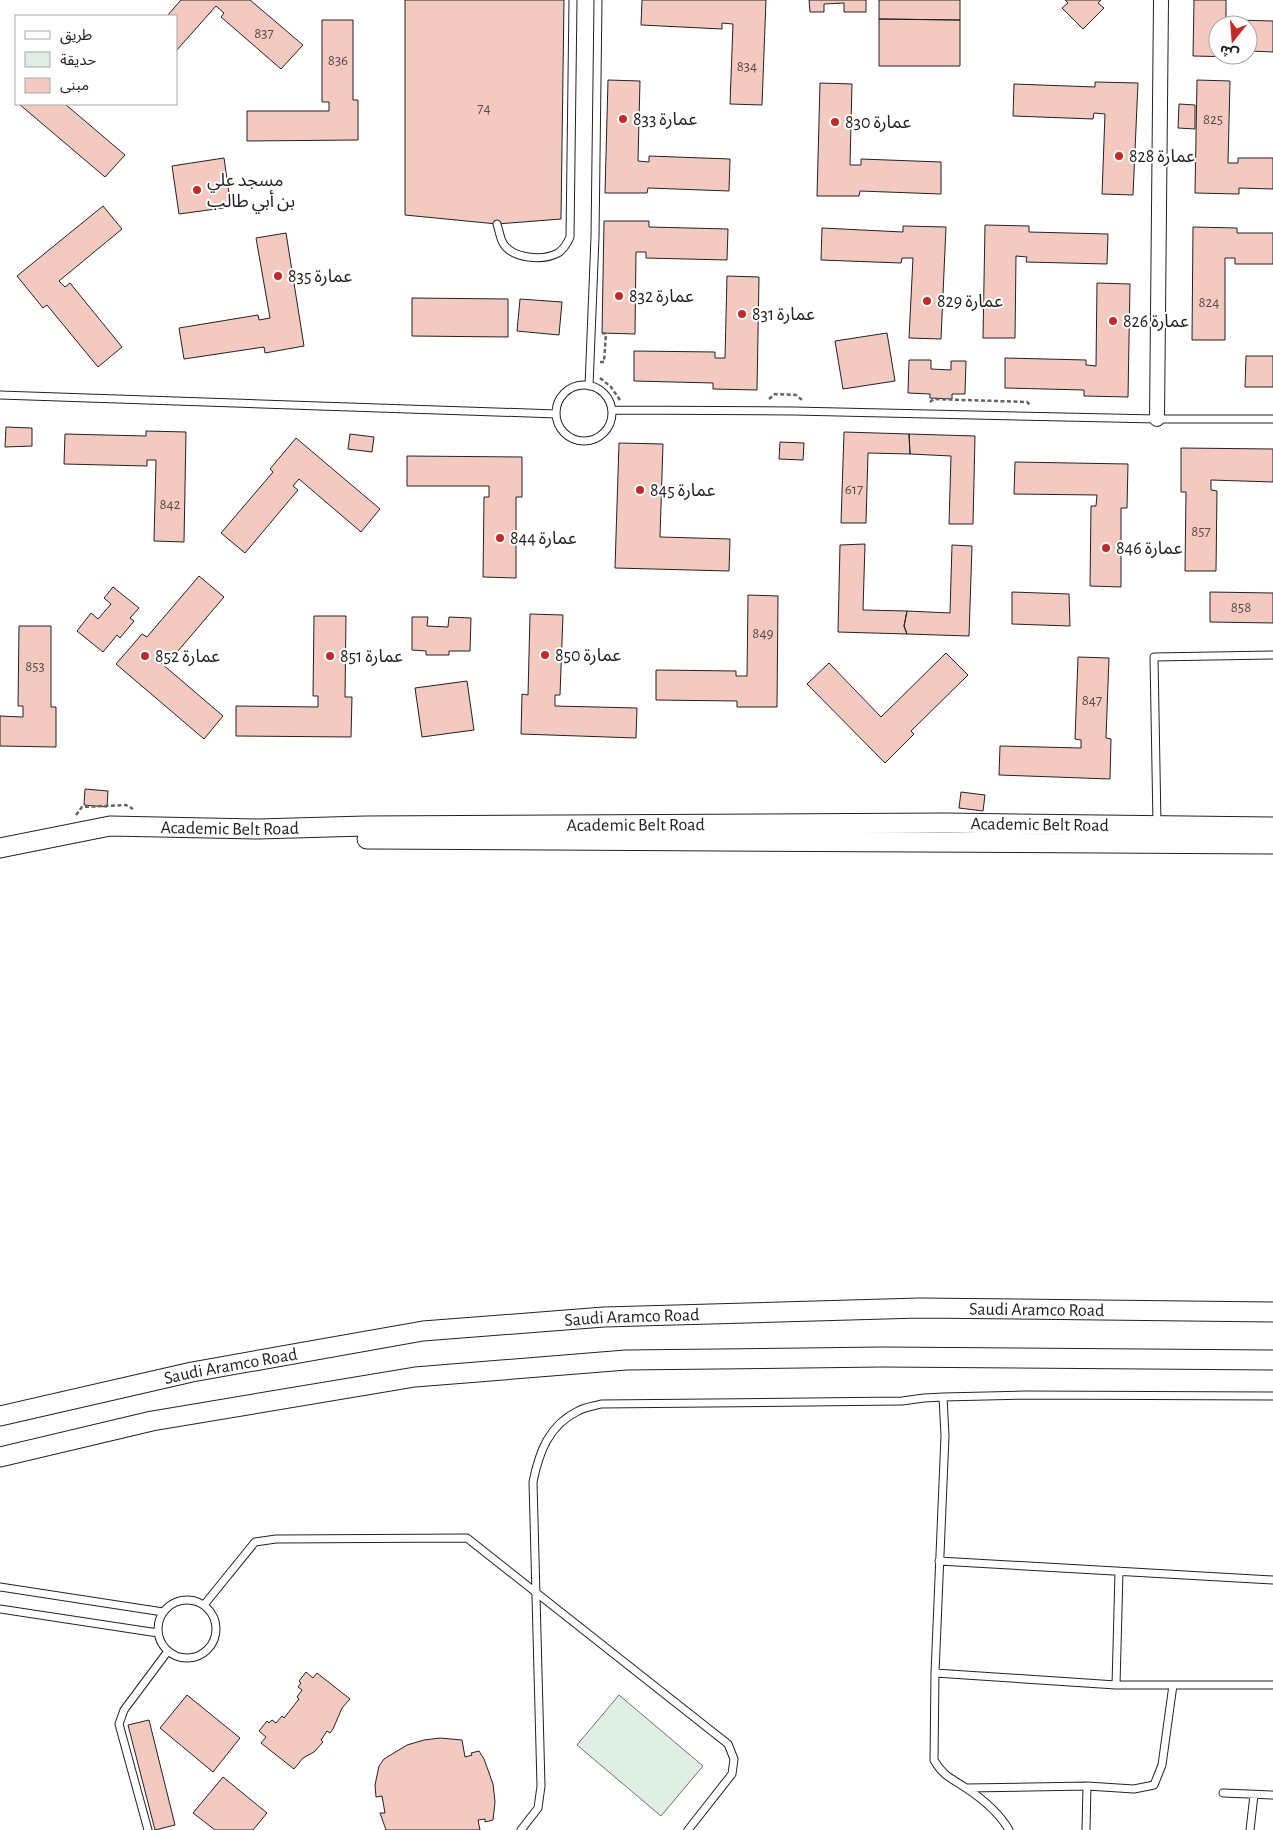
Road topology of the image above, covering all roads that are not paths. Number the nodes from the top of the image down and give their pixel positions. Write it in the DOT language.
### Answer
graph roads {
  1 [pos="573,0"];
  2 [pos="598,0"];
  3 [pos="1161,0"];
  4 [pos="497,224"];
  5 [pos="590,386"];
  6 [pos="0,395"];
  7 [pos="612,410"];
  8 [pos="556,414"];
  9 [pos="1157,419"];
  10 [pos="1273,419"];
  11 [pos="1273,655"];
  12 [pos="1157,824"];
  13 [pos="1273,827"];
  14 [pos="1273,844"];
  15 [pos="0,848"];
  16 [pos="0,858"];
  17 [pos="1273,1312"];
  18 [pos="1273,1360"];
  19 [pos="1273,1396"];
  20 [pos="943,1397"];
  21 [pos="0,1416"];
  22 [pos="0,1457"];
  23 [pos="939,1562"];
  24 [pos="1119,1572"];
  25 [pos="1273,1580"];
  26 [pos="0,1587"];
  27 [pos="535,1592"];
  28 [pos="204,1605"];
  29 [pos="0,1609"];
  30 [pos="163,1612"];
  31 [pos="158,1633"];
  32 [pos="168,1651"];
  33 [pos="935,1673"];
  34 [pos="1116,1684"];
  35 [pos="1172,1685"];
  36 [pos="1273,1685"];
  37 [pos="1087,1786"];
  38 [pos="966,1788"];
  39 [pos="1223,1793"];
  40 [pos="1254,1794"];
  41 [pos="1273,1795"];
  42 [pos="148,1830"];
  43 [pos="522,1830"];
  44 [pos="688,1830"];
  45 [pos="1009,1830"];
  46 [pos="1086,1830"];
  47 [pos="1250,1830"];
  1 -- 4 [label="lane"];
  2 -- 5 [label="lane"];
  3 -- 9 [label="street"];
  5 -- 7 [label="lane"];
  5 -- 8 [label="lane"];
  6 -- 8 [label="lane"];
  7 -- 8 [label="lane"];
  7 -- 9 [label="lane"];
  9 -- 10 [label="lane"];
  11 -- 12 [label="lane"];
  12 -- 13 [label="main road, Academic Belt Road"];
  12 -- 15 [label="main road, Academic Belt Road"];
  14 -- 16 [label="main road, Academic Belt Road"];
  17 -- 21 [label="main road, Saudi Aramco Road"];
  18 -- 22 [label="main road"];
  19 -- 20 [label="lane"];
  20 -- 23 [label="lane"];
  20 -- 27 [label="lane"];
  23 -- 24 [label="lane"];
  23 -- 33 [label="lane"];
  24 -- 25 [label="lane"];
  24 -- 34 [label="lane"];
  26 -- 30 [label="lane"];
  27 -- 28 [label="lane"];
  27 -- 43 [label="lane"];
  27 -- 44 [label="lane"];
  28 -- 30 [label="lane"];
  28 -- 32 [label="lane"];
  29 -- 31 [label="lane"];
  30 -- 31 [label="lane"];
  31 -- 32 [label="lane"];
  32 -- 42 [label="lane"];
  33 -- 34 [label="lane"];
  33 -- 38 [label="lane"];
  34 -- 35 [label="lane"];
  35 -- 36 [label="lane"];
  35 -- 37 [label="lane"];
  37 -- 38 [label="lane"];
  37 -- 46 [label="lane"];
  38 -- 45 [label="lane"];
  39 -- 40 [label="lane"];
  40 -- 41 [label="lane"];
  40 -- 47 [label="lane"];
}
